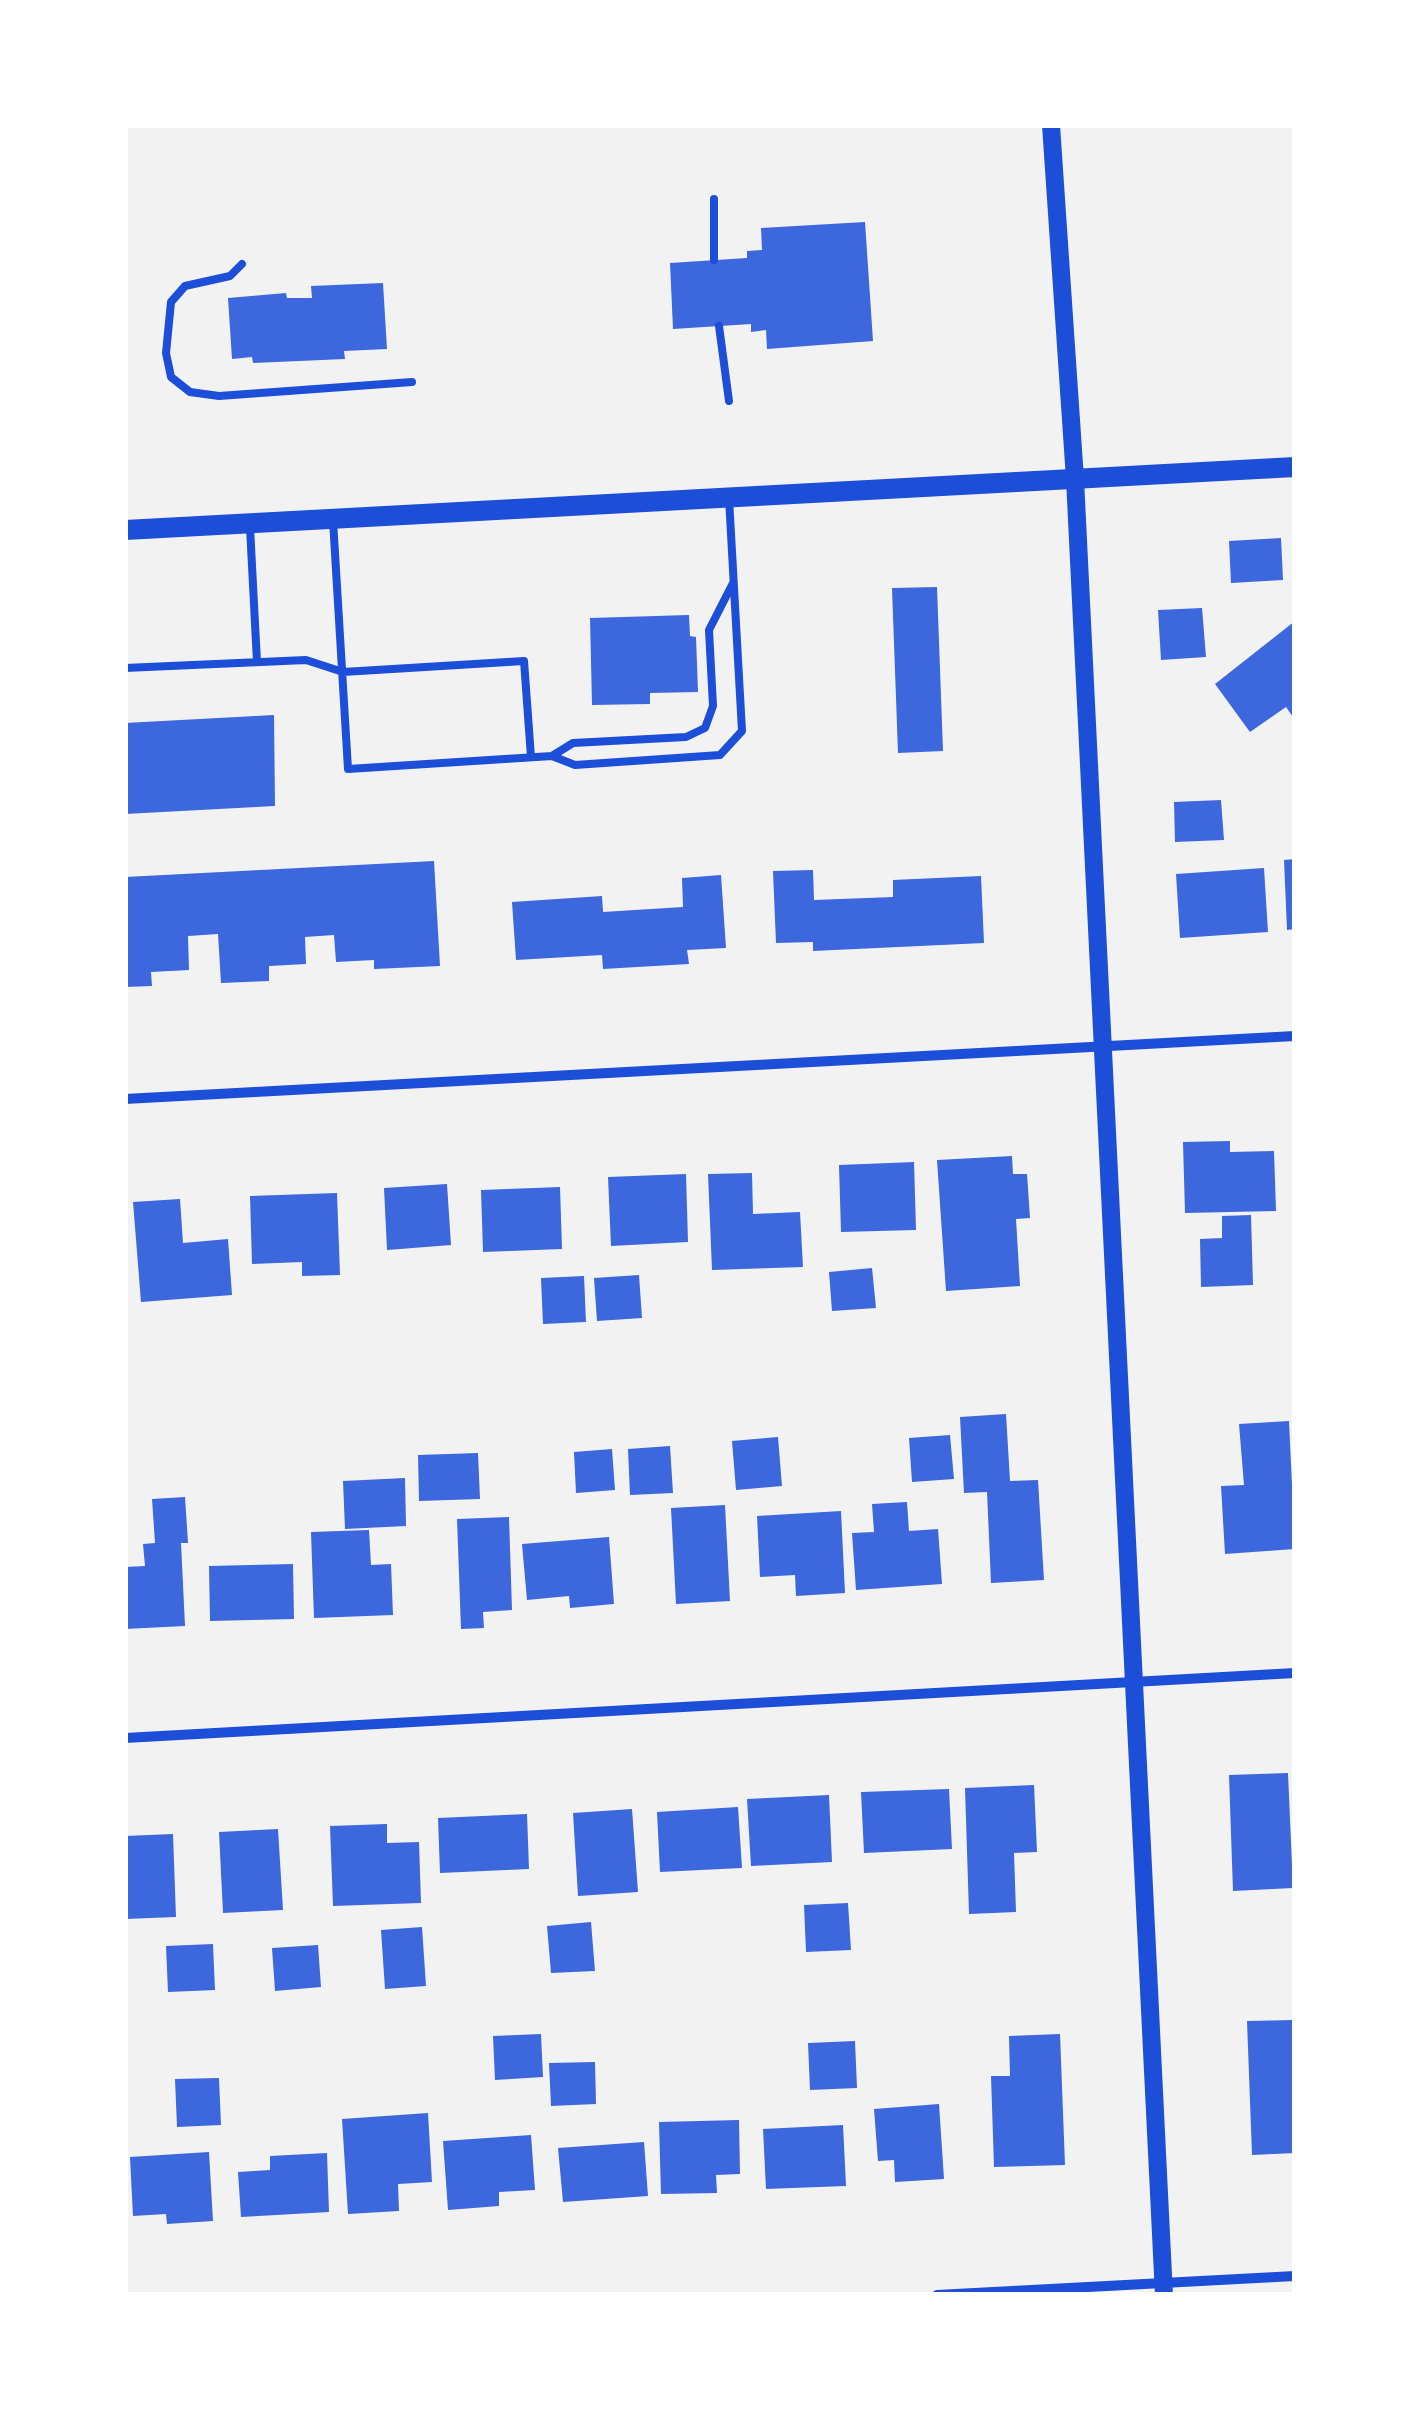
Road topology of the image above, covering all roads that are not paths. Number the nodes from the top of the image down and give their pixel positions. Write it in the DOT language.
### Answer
graph roads {
  1 [pos="1051,125"];
  2 [pos="714,199"];
  3 [pos="714,260"];
  4 [pos="242,264"];
  5 [pos="719,326"];
  6 [pos="412,382"];
  7 [pos="729,401"];
  8 [pos="1295,467"];
  9 [pos="1075,479"];
  10 [pos="729,498"];
  11 [pos="333,519"];
  12 [pos="250,523"];
  13 [pos="125,530"];
  14 [pos="733,583"];
  15 [pos="257,662"];
  16 [pos="125,668"];
  17 [pos="343,672"];
  18 [pos="552,756"];
  19 [pos="531,757"];
  20 [pos="1295,1036"];
  21 [pos="1102,1046"];
  22 [pos="125,1099"];
  23 [pos="1295,1673"];
  24 [pos="1134,1682"];
  25 [pos="125,1738"];
  26 [pos="1295,2276"];
  27 [pos="1163,2289"];
  28 [pos="937,2295"];
  1 -- 9 [label="street"];
  2 -- 3 [label="lane"];
  4 -- 6 [label="lane"];
  5 -- 7 [label="lane"];
  8 -- 9 [label="main road"];
  9 -- 10 [label="main road"];
  9 -- 21 [label="street"];
  10 -- 11 [label="main road"];
  10 -- 14 [label="lane"];
  11 -- 12 [label="main road"];
  11 -- 17 [label="lane"];
  12 -- 13 [label="main road"];
  12 -- 15 [label="lane"];
  14 -- 18 [label="lane"];
  14 -- 18 [label="lane"];
  15 -- 16 [label="lane"];
  15 -- 17 [label="lane"];
  17 -- 19 [label="lane"];
  17 -- 19 [label="lane"];
  18 -- 19 [label="lane"];
  20 -- 21 [label="street"];
  21 -- 22 [label="street"];
  21 -- 24 [label="street"];
  23 -- 24 [label="street"];
  24 -- 25 [label="street"];
  24 -- 27 [label="street"];
  26 -- 27 [label="street"];
  27 -- 28 [label="street"];
}
